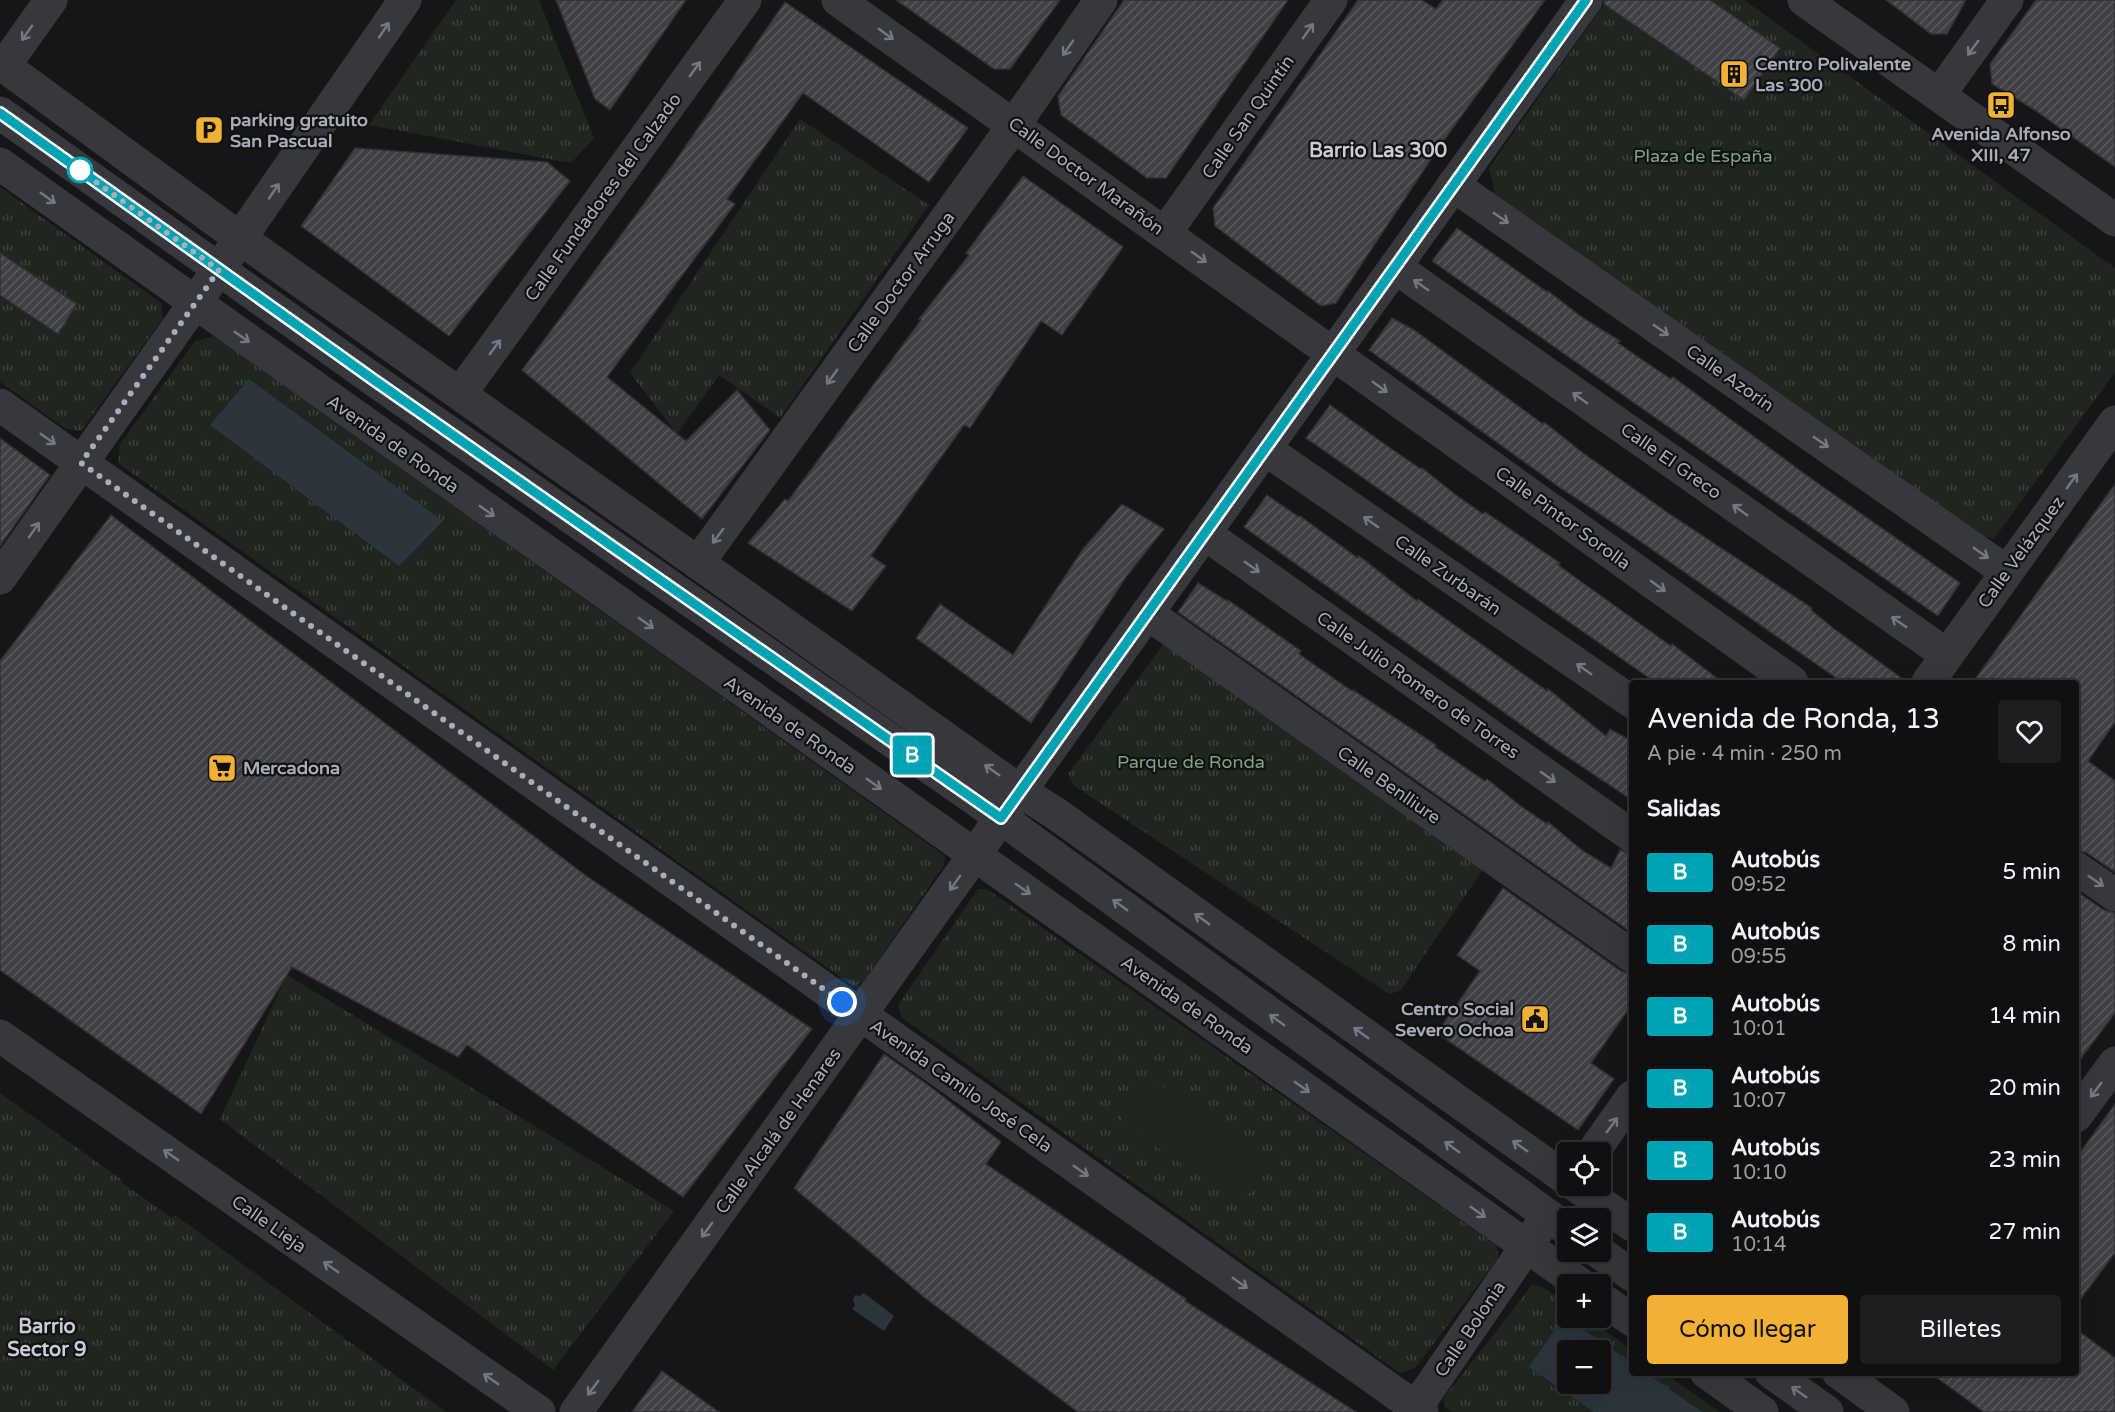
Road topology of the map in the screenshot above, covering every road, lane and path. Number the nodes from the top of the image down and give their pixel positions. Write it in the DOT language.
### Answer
graph roads {
  1 [pos="51,0"];
  2 [pos="405,0"];
  3 [pos="745,0"];
  4 [pos="838,0"];
  5 [pos="1101,0"];
  6 [pos="1331,0"];
  7 [pos="1586,0"];
  8 [pos="1804,0"];
  9 [pos="2007,0"];
  10 [pos="2,65"];
  11 [pos="1939,95"];
  12 [pos="0,113"];
  13 [pos="1014,125"];
  14 [pos="0,164"];
  15 [pos="1453,185"];
  16 [pos="2115,220"];
  17 [pos="1165,233"];
  18 [pos="241,239"];
  19 [pos="1395,267"];
  20 [pos="219,270"];
  21 [pos="195,303"];
  22 [pos="1333,353"];
  23 [pos="460,394"];
  24 [pos="0,405"];
  25 [pos="2115,422"];
  26 [pos="1265,448"];
  27 [pos="81,463"];
  28 [pos="1204,533"];
  29 [pos="698,563"];
  30 [pos="2007,572"];
  31 [pos="0,578"];
  32 [pos="1147,613"];
  33 [pos="1947,655"];
  34 [pos="1789,680"];
  35 [pos="1929,680"];
  36 [pos="1629,700"];
  37 [pos="1020,790"];
  38 [pos="1001,818"];
  39 [pos="1629,834"];
  40 [pos="975,855"];
  41 [pos="2079,870"];
  42 [pos="2115,895"];
  43 [pos="1629,954"];
  44 [pos="862,1016"];
  45 [pos="0,1036"];
  46 [pos="2115,1064"];
  47 [pos="1629,1101"];
  48 [pos="2079,1112"];
  49 [pos="1600,1142"];
  50 [pos="1557,1172"];
  51 [pos="1591,1196"];
  52 [pos="1557,1223"];
  53 [pos="1629,1223"];
  54 [pos="1526,1246"];
  55 [pos="1611,1261"];
  56 [pos="1629,1273"];
  57 [pos="1566,1274"];
  58 [pos="1611,1306"];
  59 [pos="1629,1318"];
  60 [pos="1712,1376"];
  61 [pos="1777,1376"];
  62 [pos="1846,1376"];
  63 [pos="1882,1393"];
  64 [pos="1417,1410"];
  65 [pos="539,1412"];
  66 [pos="576,1412"];
  67 [pos="1762,1412"];
  68 [pos="1827,1412"];
  1 -- 10 [label="street, one-way"];
  18 -- 2 [label="street, one-way"];
  23 -- 3 [label="street, Calle Fundadores del Calzado, one-way"];
  4 -- 13 [label="street, Calle Doctor Marañón, one-way"];
  5 -- 13 [label="street, Calle Doctor Arruga, one-way"];
  17 -- 6 [label="street, Calle San Quintín, one-way"];
  7 -- 15 [label="street, Calle Alcalá de Henares"];
  8 -- 11 [label="street"];
  9 -- 11 [label="street, one-way"];
  10 -- 18 [label="street"];
  11 -- 16 [label="street"];
  12 -- 20 [label="street"];
  13 -- 17 [label="street, Calle Doctor Marañón"];
  13 -- 29 [label="street, Calle Doctor Arruga, one-way"];
  14 -- 21 [label="street, Avenida de Ronda, one-way"];
  15 -- 19 [label="street, Calle Alcalá de Henares"];
  15 -- 30 [label="street, Calle Azorín, one-way"];
  17 -- 22 [label="street, Calle Doctor Marañón, one-way"];
  18 -- 20 [label="street"];
  18 -- 23 [label="street"];
  19 -- 22 [label="street, Calle Alcalá de Henares"];
  33 -- 19 [label="street, Calle El Greco, one-way"];
  20 -- 21 [label="street"];
  20 -- 38 [label="street"];
  21 -- 27 [label="street"];
  21 -- 40 [label="street, Avenida de Ronda, one-way"];
  22 -- 26 [label="street, Calle Alcalá de Henares"];
  22 -- 34 [label="street, Calle Pintor Sorolla, one-way"];
  23 -- 29 [label="street"];
  24 -- 27 [label="street, Avenida Camilo José Cela, one-way"];
  30 -- 25 [label="street, Calle Velázquez, one-way"];
  26 -- 28 [label="street, Calle Alcalá de Henares"];
  36 -- 26 [label="street, Calle Zurbarán, one-way"];
  31 -- 27 [label="street, one-way"];
  27 -- 44 [label="street, Avenida Camilo José Cela"];
  28 -- 32 [label="street, Calle Alcalá de Henares"];
  28 -- 39 [label="street, Calle Julio Romero de Torres, one-way"];
  37 -- 29 [label="street, one-way"];
  30 -- 33 [label="street, Calle Velázquez"];
  32 -- 37 [label="street, Calle Alcalá de Henares"];
  32 -- 43 [label="street, Calle Benlliure"];
  33 -- 35 [label="street, Calle Velázquez"];
  37 -- 38 [label="street, Calle Alcalá de Henares"];
  50 -- 37 [label="street, one-way"];
  38 -- 40 [label="street, Calle Alcalá de Henares"];
  52 -- 38 [label="street, one-way"];
  40 -- 44 [label="street, Calle Alcalá de Henares, one-way"];
  40 -- 54 [label="street, Avenida de Ronda, one-way"];
  41 -- 42 [label="street, one-way"];
  44 -- 64 [label="street, Avenida Camilo José Cela, one-way"];
  44 -- 66 [label="street, Calle Alcalá de Henares, one-way"];
  65 -- 45 [label="street, Calle Lieja, one-way"];
  46 -- 48 [label="street, one-way"];
  49 -- 47 [label="street, one-way"];
  51 -- 53 [label="street"];
  52 -- 54 [label="street"];
  54 -- 57 [label="street, Avenida de Ronda"];
  54 -- 64 [label="street, Calle Bolonia"];
  55 -- 56 [label="street"];
  58 -- 59 [label="street"];
  60 -- 67 [label="street"];
  68 -- 61 [label="street, one-way"];
  62 -- 63 [label="street"];
}
